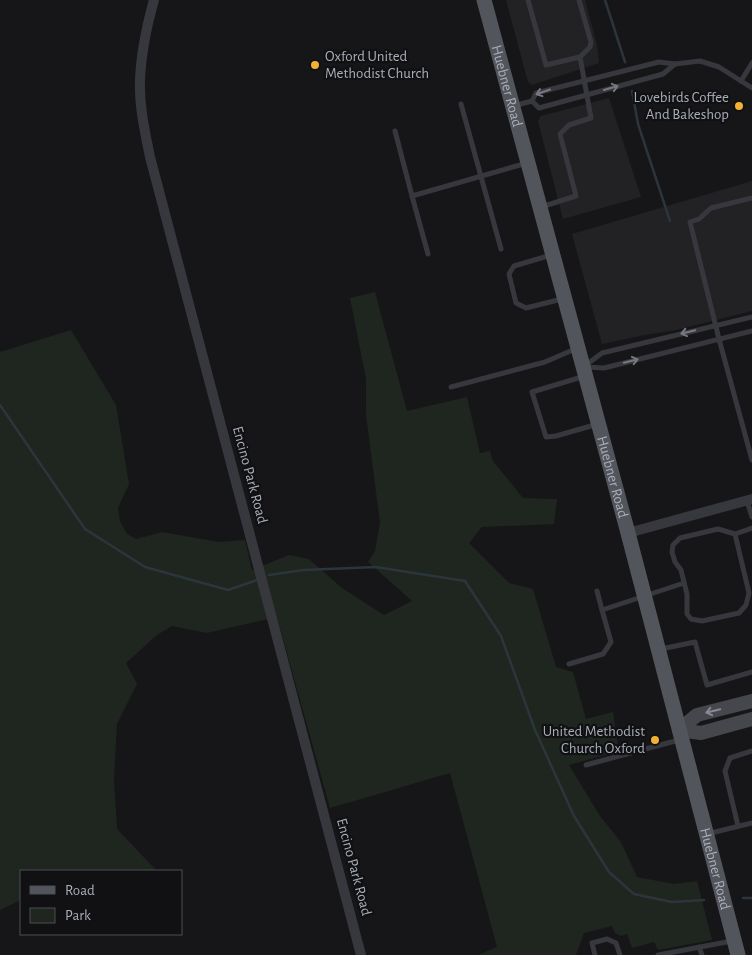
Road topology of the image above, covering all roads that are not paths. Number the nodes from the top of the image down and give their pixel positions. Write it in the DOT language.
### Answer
graph roads {
  1 [pos="154,0"];
  2 [pos="484,0"];
  3 [pos="528,0"];
  4 [pos="579,0"];
  5 [pos="580,57"];
  6 [pos="675,64"];
  7 [pos="752,64"];
  8 [pos="584,80"];
  9 [pos="741,81"];
  10 [pos="752,88"];
  11 [pos="587,95"];
  12 [pos="532,101"];
  13 [pos="462,104"];
  14 [pos="513,106"];
  15 [pos="395,131"];
  16 [pos="527,163"];
  17 [pos="482,176"];
  18 [pos="412,196"];
  19 [pos="752,198"];
  20 [pos="540,208"];
  21 [pos="501,249"];
  22 [pos="428,254"];
  23 [pos="553,255"];
  24 [pos="565,298"];
  25 [pos="752,317"];
  26 [pos="716,326"];
  27 [pos="752,331"];
  28 [pos="719,339"];
  29 [pos="578,348"];
  30 [pos="584,371"];
  31 [pos="451,387"];
  32 [pos="598,423"];
  33 [pos="752,460"];
  34 [pos="749,500"];
  35 [pos="752,517"];
  36 [pos="752,528"];
  37 [pos="628,533"];
  38 [pos="735,534"];
  39 [pos="684,582"];
  40 [pos="597,591"];
  41 [pos="644,596"];
  42 [pos="602,610"];
  43 [pos="658,650"];
  44 [pos="569,664"];
  45 [pos="752,672"];
  46 [pos="752,701"];
  47 [pos="752,719"];
  48 [pos="681,735"];
  49 [pos="752,750"];
  50 [pos="586,766"];
  51 [pos="752,823"];
  52 [pos="738,826"];
  53 [pos="707,834"];
  54 [pos="734,940"];
  55 [pos="700,947"];
  56 [pos="361,955"];
  57 [pos="595,955"];
  58 [pos="620,955"];
  59 [pos="658,955"];
  60 [pos="702,955"];
  61 [pos="738,955"];
  1 -- 56 [label="street, Encino Park Road"];
  2 -- 14 [label="main road, Huebner Road"];
  3 -- 5 [label="lane"];
  4 -- 5 [label="lane"];
  5 -- 8 [label="lane"];
  6 -- 8 [label="lane"];
  6 -- 9 [label="lane"];
  11 -- 6 [label="lane, one-way"];
  7 -- 9 [label="lane"];
  8 -- 11 [label="lane"];
  8 -- 12 [label="lane, one-way"];
  9 -- 10 [label="lane"];
  11 -- 12 [label="lane"];
  11 -- 20 [label="lane"];
  12 -- 14 [label="lane"];
  13 -- 17 [label="lane"];
  14 -- 16 [label="main road, Huebner Road"];
  15 -- 18 [label="lane"];
  16 -- 17 [label="lane"];
  16 -- 20 [label="main road, Huebner Road"];
  17 -- 18 [label="lane"];
  17 -- 21 [label="lane"];
  18 -- 22 [label="lane"];
  19 -- 26 [label="lane"];
  20 -- 23 [label="main road, Huebner Road"];
  23 -- 24 [label="main road, Huebner Road"];
  23 -- 24 [label="lane"];
  24 -- 29 [label="main road, Huebner Road"];
  25 -- 26 [label="lane"];
  26 -- 28 [label="lane"];
  26 -- 30 [label="lane, one-way"];
  27 -- 28 [label="lane"];
  30 -- 28 [label="lane, one-way"];
  28 -- 33 [label="lane"];
  29 -- 30 [label="main road, Huebner Road"];
  29 -- 31 [label="lane"];
  30 -- 32 [label="main road, Huebner Road"];
  30 -- 32 [label="lane"];
  32 -- 37 [label="main road, Huebner Road"];
  34 -- 35 [label="lane"];
  34 -- 37 [label="street"];
  36 -- 38 [label="lane"];
  37 -- 41 [label="main road, Huebner Road"];
  38 -- 39 [label="lane"];
  38 -- 39 [label="lane"];
  39 -- 41 [label="lane"];
  40 -- 42 [label="lane"];
  41 -- 42 [label="lane"];
  41 -- 43 [label="main road, Huebner Road"];
  42 -- 44 [label="lane"];
  43 -- 45 [label="lane"];
  43 -- 48 [label="main road, Huebner Road"];
  46 -- 48 [label="street, one-way"];
  47 -- 48 [label="street"];
  48 -- 50 [label="lane"];
  48 -- 53 [label="main road, Huebner Road"];
  49 -- 52 [label="lane"];
  51 -- 52 [label="lane"];
  52 -- 53 [label="lane"];
  53 -- 54 [label="main road, Huebner Road"];
  54 -- 55 [label="lane"];
  54 -- 61 [label="main road, Huebner Road"];
  55 -- 59 [label="lane"];
  55 -- 60 [label="lane"];
  57 -- 58 [label="lane"];
}
